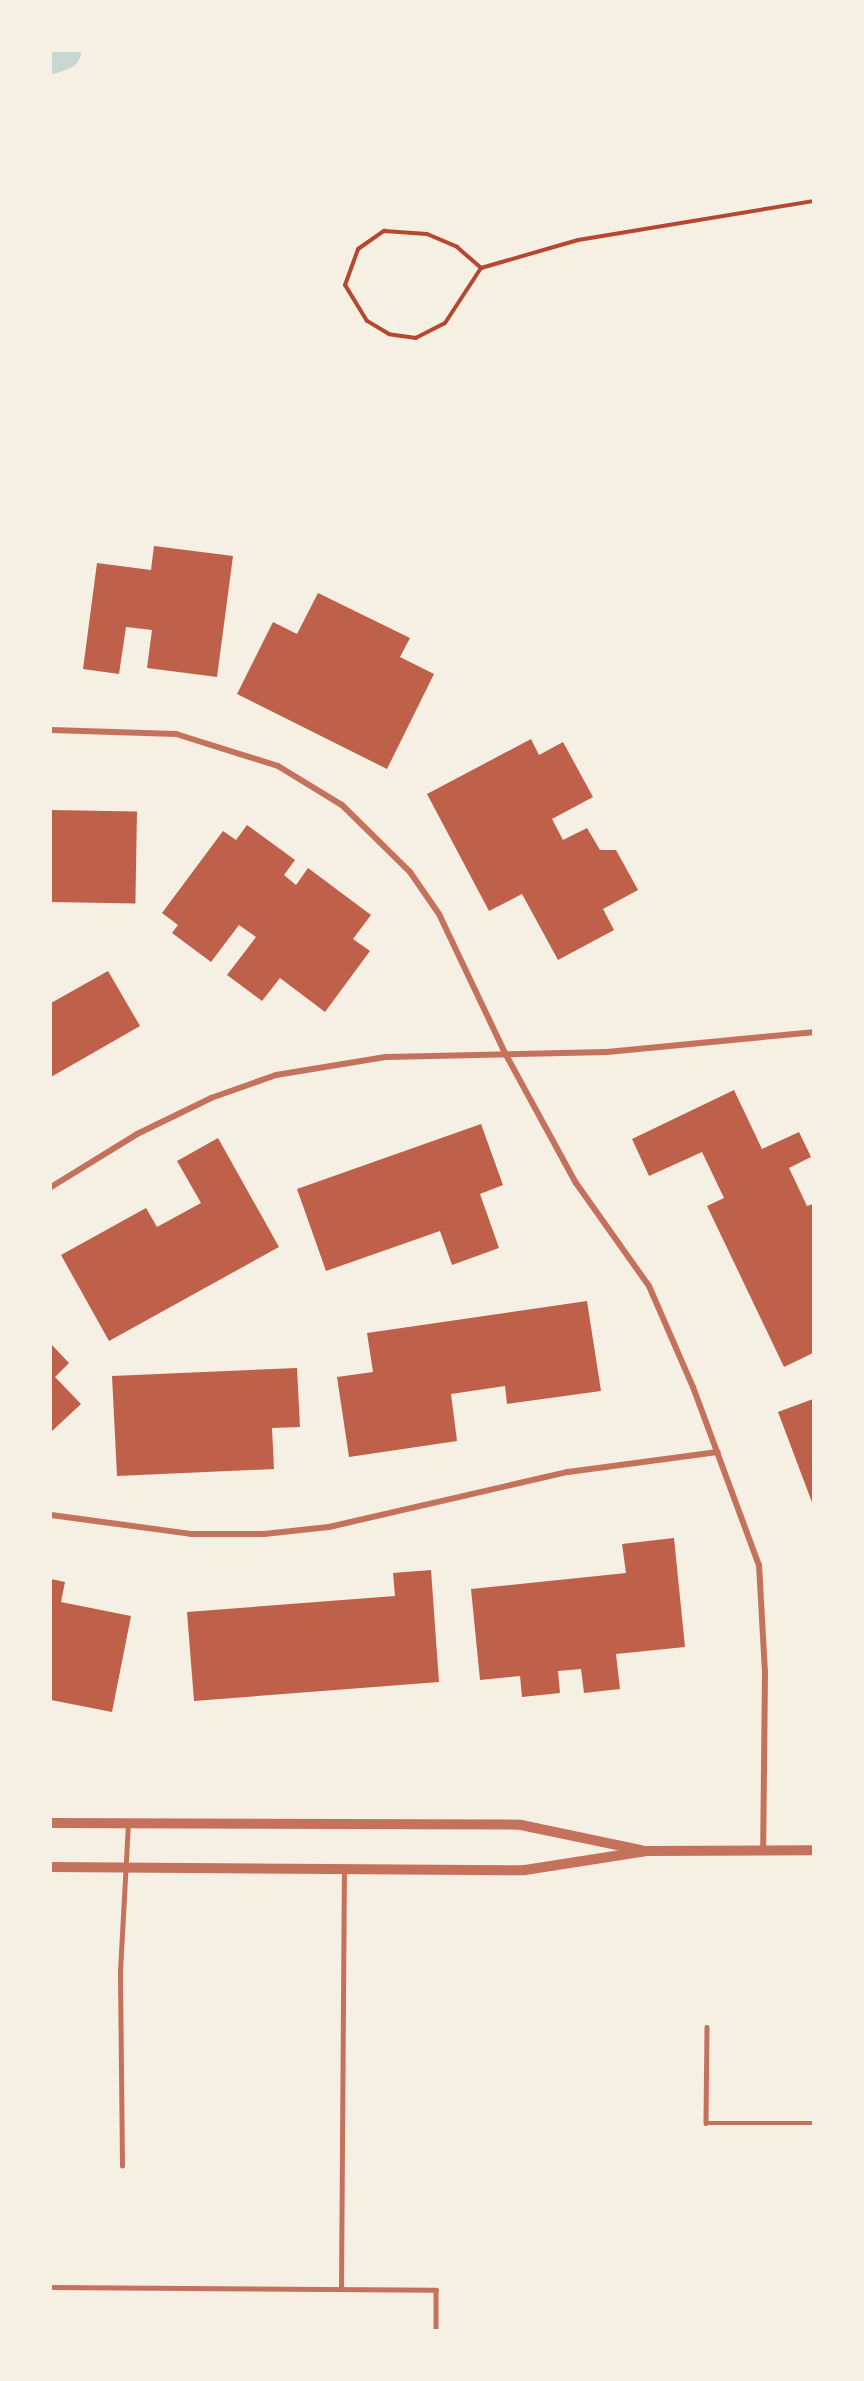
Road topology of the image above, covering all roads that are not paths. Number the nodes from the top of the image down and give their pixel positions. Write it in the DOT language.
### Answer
graph roads {
  1 [pos="51,730"];
  2 [pos="813,1032"];
  3 [pos="504,1053"];
  4 [pos="51,1187"];
  5 [pos="718,1452"];
  6 [pos="51,1515"];
  7 [pos="51,1822"];
  8 [pos="128,1823"];
  9 [pos="763,1850"];
  10 [pos="813,1850"];
  11 [pos="647,1851"];
  12 [pos="51,1868"];
  13 [pos="127,1868"];
  14 [pos="344,1869"];
  15 [pos="707,2026"];
  16 [pos="813,2123"];
  17 [pos="122,2166"];
  18 [pos="51,2287"];
  19 [pos="341,2289"];
  20 [pos="436,2330"];
  1 -- 3 [label="street"];
  2 -- 3 [label="street"];
  3 -- 4 [label="street"];
  3 -- 5 [label="street"];
  5 -- 6 [label="street"];
  5 -- 9 [label="street"];
  7 -- 8 [label="street"];
  8 -- 11 [label="street"];
  8 -- 13 [label="lane"];
  9 -- 10 [label="street"];
  9 -- 11 [label="street"];
  11 -- 14 [label="street"];
  12 -- 13 [label="street"];
  13 -- 14 [label="street"];
  13 -- 17 [label="lane"];
  14 -- 19 [label="lane"];
  15 -- 16 [label="lane"];
  18 -- 19 [label="lane"];
  19 -- 20 [label="lane"];
}
